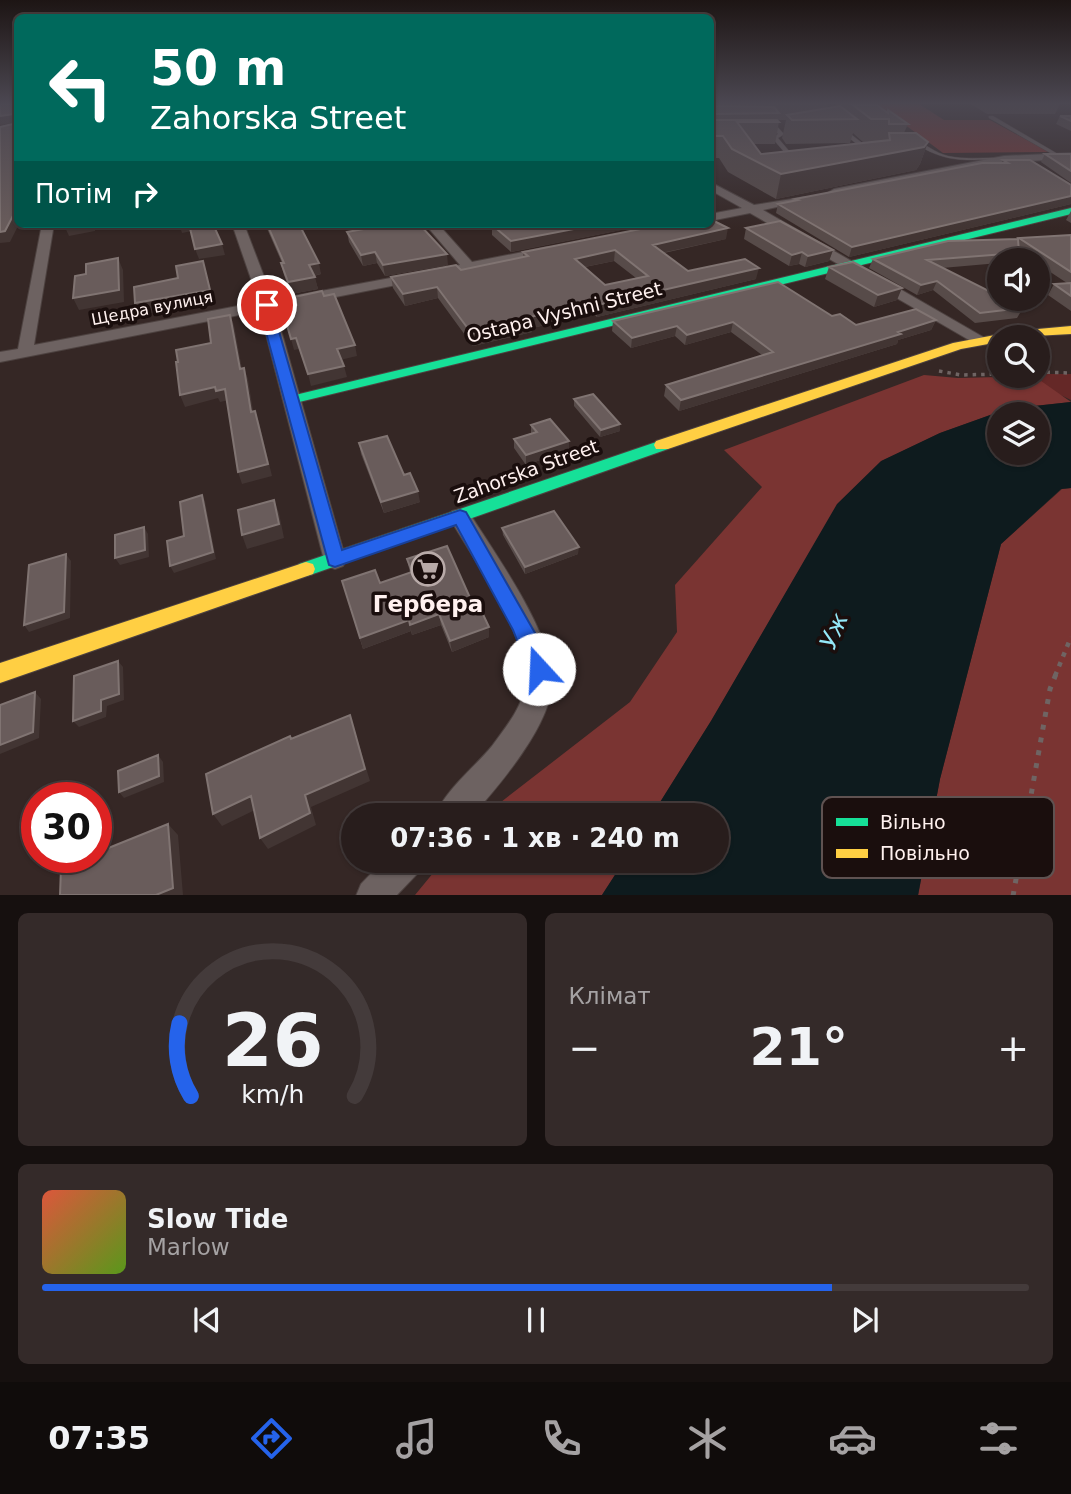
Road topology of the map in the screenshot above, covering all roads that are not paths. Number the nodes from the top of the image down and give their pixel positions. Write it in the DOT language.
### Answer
graph roads {
  1 [pos="782,146"];
  2 [pos="860,146"];
  3 [pos="921,146"];
  4 [pos="1046,146"];
  5 [pos="928,151"];
  6 [pos="878,152"];
  7 [pos="916,152"];
  8 [pos="1066,156"];
  9 [pos="1020,157"];
  10 [pos="945,159"];
  11 [pos="1003,159"];
  12 [pos="798,164"];
  13 [pos="958,167"];
  14 [pos="1041,170"];
  15 [pos="714,187"];
  16 [pos="826,194"];
  17 [pos="813,197"];
  18 [pos="752,210"];
  19 [pos="1071,211"];
  20 [pos="714,217"];
  21 [pos="47,228"];
  22 [pos="239,228"];
  23 [pos="435,228"];
  24 [pos="949,240"];
  25 [pos="996,242"];
  26 [pos="559,249"];
  27 [pos="846,264"];
  28 [pos="469,267"];
  29 [pos="267,305"];
  30 [pos="1071,330"];
  31 [pos="982,341"];
  32 [pos="25,352"];
  33 [pos="0,357"];
  34 [pos="291,400"];
  35 [pos="460,517"];
  36 [pos="335,560"];
  37 [pos="0,673"];
  38 [pos="463,803"];
  39 [pos="394,873"];
  40 [pos="373,895"];
  1 -- 12 [label="lane"];
  2 -- 6 [label="lane"];
  3 -- 5 [label="lane"];
  4 -- 8 [label="lane"];
  5 -- 7 [label="lane"];
  5 -- 10 [label="lane"];
  8 -- 9 [label="street"];
  9 -- 11 [label="street"];
  9 -- 14 [label="street"];
  10 -- 11 [label="lane"];
  10 -- 13 [label="lane"];
  11 -- 13 [label="street"];
  13 -- 16 [label="street"];
  15 -- 18 [label="street"];
  17 -- 18 [label="street"];
  18 -- 20 [label="street"];
  18 -- 27 [label="street"];
  19 -- 24 [label="street, Ostapa Vyshni Street"];
  21 -- 32 [label="street"];
  22 -- 29 [label="street"];
  23 -- 28 [label="street"];
  24 -- 25 [label="street"];
  24 -- 27 [label="street, Ostapa Vyshni Street"];
  26 -- 28 [label="street, Щедра вулиця"];
  27 -- 31 [label="street"];
  27 -- 34 [label="street, Ostapa Vyshni Street"];
  28 -- 29 [label="street, Щедра вулиця"];
  29 -- 32 [label="street, Щедра вулиця"];
  29 -- 34 [label="street"];
  30 -- 31 [label="street, Zahorska Street"];
  31 -- 35 [label="street, Zahorska Street"];
  32 -- 33 [label="street, Щедра вулиця"];
  34 -- 36 [label="street"];
  35 -- 36 [label="street, Zahorska Street"];
  35 -- 38 [label="street"];
  36 -- 37 [label="street, Zahorska Street"];
  39 -- 40 [label="street"];
}
